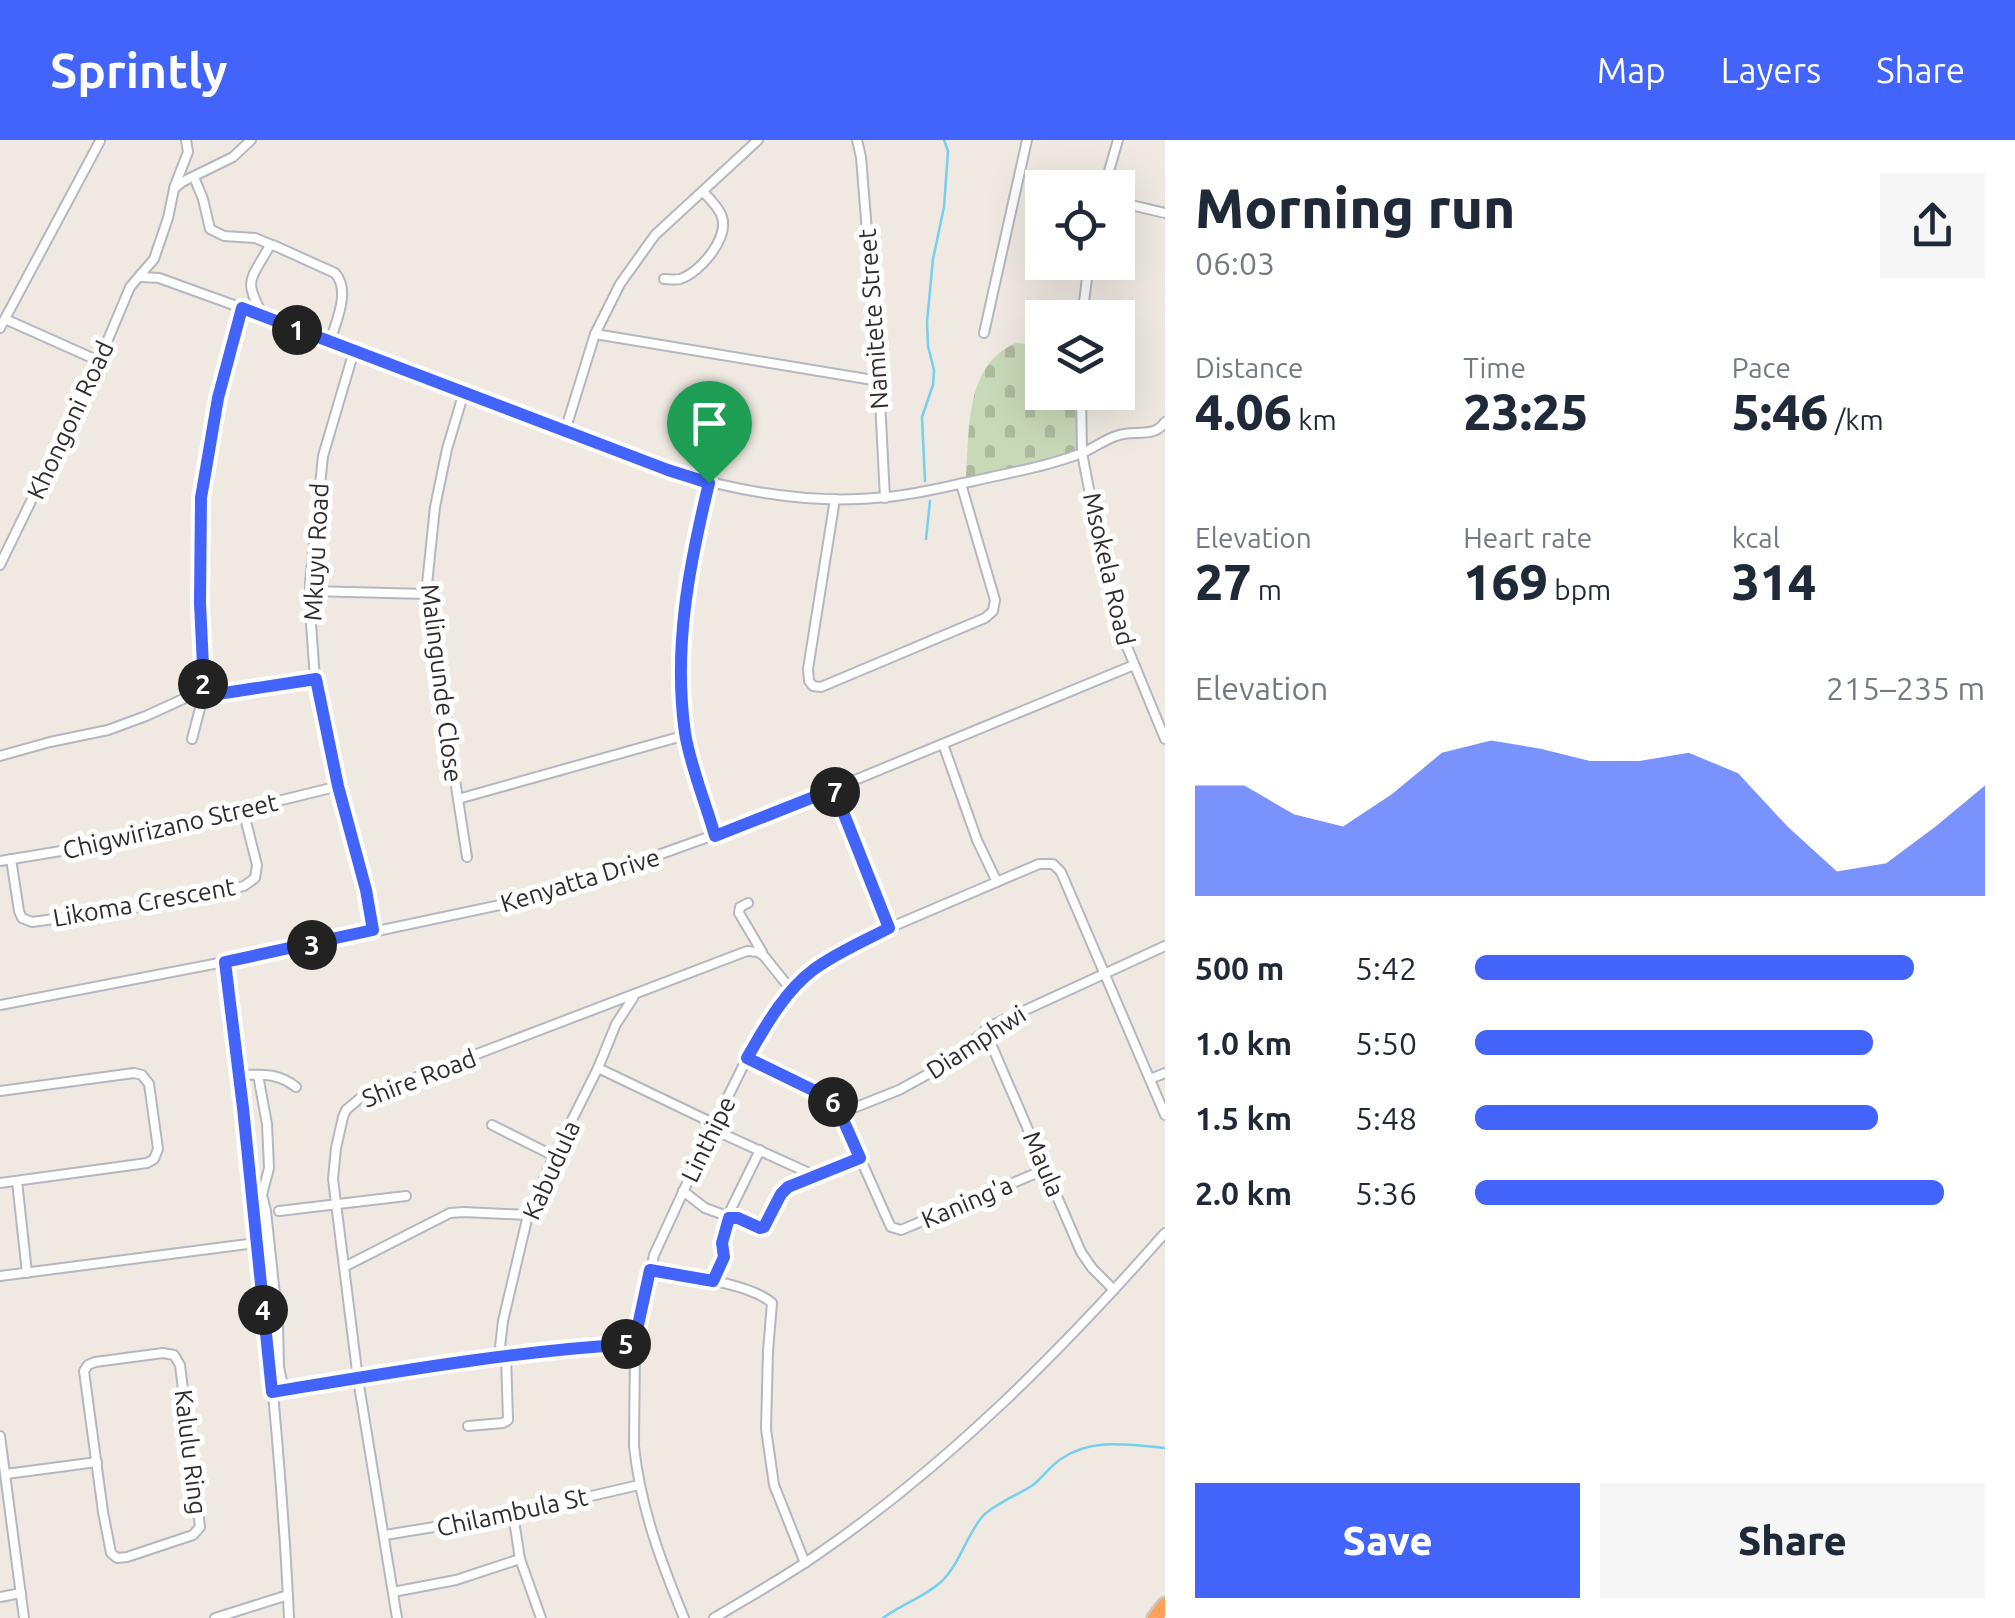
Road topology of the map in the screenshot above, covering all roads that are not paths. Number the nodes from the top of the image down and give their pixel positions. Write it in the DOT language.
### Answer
graph roads {
  1 [pos="186,140"];
  2 [pos="251,140"];
  3 [pos="758,140"];
  4 [pos="857,140"];
  5 [pos="1028,140"];
  6 [pos="1118,140"];
  7 [pos="100,142"];
  8 [pos="1109,170"];
  9 [pos="194,177"];
  10 [pos="174,190"];
  11 [pos="703,191"];
  12 [pos="1135,206"];
  13 [pos="1165,213"];
  14 [pos="273,246"];
  15 [pos="141,277"];
  16 [pos="664,279"];
  17 [pos="242,308"];
  18 [pos="263,316"];
  19 [pos="5,318"];
  20 [pos="0,328"];
  21 [pos="984,333"];
  22 [pos="594,334"];
  23 [pos="330,342"];
  24 [pos="354,351"];
  25 [pos="99,362"];
  26 [pos="879,381"];
  27 [pos="464,392"];
  28 [pos="1081,410"];
  29 [pos="1165,422"];
  30 [pos="565,431"];
  31 [pos="1082,453"];
  32 [pos="709,483"];
  33 [pos="961,484"];
  34 [pos="886,498"];
  35 [pos="835,500"];
  36 [pos="0,565"];
  37 [pos="310,592"];
  38 [pos="426,594"];
  39 [pos="1134,665"];
  40 [pos="316,679"];
  41 [pos="205,690"];
  42 [pos="686,736"];
  43 [pos="192,739"];
  44 [pos="1165,739"];
  45 [pos="943,744"];
  46 [pos="0,756"];
  47 [pos="338,786"];
  48 [pos="834,789"];
  49 [pos="458,799"];
  50 [pos="243,810"];
  51 [pos="715,836"];
  52 [pos="467,857"];
  53 [pos="12,859"];
  54 [pos="0,861"];
  55 [pos="997,882"];
  56 [pos="748,903"];
  57 [pos="889,928"];
  58 [pos="373,930"];
  59 [pos="1165,946"];
  60 [pos="764,956"];
  61 [pos="225,962"];
  62 [pos="1103,972"];
  63 [pos="792,992"];
  64 [pos="635,994"];
  65 [pos="0,1005"];
  66 [pos="985,1030"];
  67 [pos="747,1058"];
  68 [pos="598,1068"];
  69 [pos="1165,1073"];
  70 [pos="239,1075"];
  71 [pos="258,1075"];
  72 [pos="1150,1079"];
  73 [pos="296,1086"];
  74 [pos="0,1091"];
  75 [pos="841,1113"];
  76 [pos="1165,1116"];
  77 [pos="492,1125"];
  78 [pos="714,1126"];
  79 [pos="760,1150"];
  80 [pos="554,1156"];
  81 [pos="860,1158"];
  82 [pos="1046,1169"];
  83 [pos="822,1174"];
  84 [pos="17,1181"];
  85 [pos="0,1183"];
  86 [pos="683,1191"];
  87 [pos="406,1196"];
  88 [pos="336,1204"];
  89 [pos="279,1211"];
  90 [pos="528,1215"];
  91 [pos="729,1218"];
  92 [pos="1165,1233"];
  93 [pos="256,1243"];
  94 [pos="344,1266"];
  95 [pos="650,1270"];
  96 [pos="28,1273"];
  97 [pos="0,1276"];
  98 [pos="713,1281"];
  99 [pos="1114,1290"];
  100 [pos="634,1344"];
  101 [pos="502,1356"];
  102 [pos="358,1379"];
  103 [pos="284,1390"];
  104 [pos="272,1392"];
  105 [pos="468,1426"];
  106 [pos="0,1436"];
  107 [pos="97,1462"];
  108 [pos="6,1474"];
  109 [pos="640,1484"];
  110 [pos="513,1514"];
  111 [pos="385,1535"];
  112 [pos="520,1559"];
  113 [pos="804,1563"];
  114 [pos="393,1592"];
  115 [pos="21,1593"];
  116 [pos="288,1594"];
  117 [pos="0,1597"];
  118 [pos="1165,1605"];
  119 [pos="24,1618"];
  120 [pos="215,1618"];
  121 [pos="289,1618"];
  122 [pos="397,1618"];
  123 [pos="542,1618"];
  124 [pos="684,1618"];
  125 [pos="714,1618"];
  126 [pos="1155,1618"];
  1 -- 10 [label="street, Khongoni Road"];
  2 -- 9 [label="street"];
  3 -- 11 [label="street"];
  4 -- 26 [label="street, Namitete Street"];
  5 -- 21 [label="street"];
  6 -- 8 [label="street"];
  7 -- 19 [label="street"];
  9 -- 10 [label="street"];
  9 -- 14 [label="street"];
  10 -- 15 [label="street, Khongoni Road"];
  11 -- 16 [label="street"];
  11 -- 22 [label="street"];
  12 -- 13 [label="street"];
  14 -- 18 [label="street"];
  14 -- 23 [label="street"];
  15 -- 17 [label="street"];
  15 -- 25 [label="street, Khongoni Road"];
  17 -- 18 [label="street"];
  17 -- 41 [label="street"];
  18 -- 23 [label="street"];
  19 -- 20 [label="street"];
  19 -- 25 [label="street"];
  22 -- 26 [label="street"];
  22 -- 30 [label="street"];
  23 -- 24 [label="street"];
  24 -- 27 [label="street"];
  24 -- 37 [label="street, Mkuyu Road"];
  25 -- 36 [label="street, Khongoni Road"];
  26 -- 34 [label="street, Namitete Street"];
  27 -- 30 [label="street"];
  27 -- 38 [label="street, Malingunde Close"];
  28 -- 31 [label="street, Msokela Road"];
  29 -- 31 [label="street"];
  30 -- 32 [label="street"];
  31 -- 33 [label="street"];
  31 -- 39 [label="street, Msokela Road"];
  32 -- 35 [label="street"];
  32 -- 42 [label="street"];
  33 -- 34 [label="street"];
  33 -- 35 [label="street"];
  34 -- 35 [label="street"];
  37 -- 38 [label="street"];
  37 -- 40 [label="street, Mkuyu Road"];
  38 -- 49 [label="street, Malingunde Close"];
  39 -- 44 [label="street, Msokela Road"];
  39 -- 45 [label="street, Kenyatta Drive"];
  40 -- 41 [label="street"];
  40 -- 47 [label="street, Mkuyu Road"];
  41 -- 43 [label="street"];
  41 -- 46 [label="street"];
  42 -- 49 [label="street"];
  42 -- 51 [label="street"];
  45 -- 48 [label="street, Kenyatta Drive"];
  45 -- 55 [label="street"];
  47 -- 50 [label="street, Chigwirizano Street"];
  47 -- 58 [label="street, Mkuyu Road"];
  48 -- 51 [label="street, Kenyatta Drive"];
  48 -- 57 [label="street"];
  49 -- 52 [label="street, Malingunde Close"];
  50 -- 53 [label="street, Chigwirizano Street"];
  50 -- 53 [label="street, Likoma Crescent"];
  51 -- 58 [label="street, Kenyatta Drive"];
  53 -- 54 [label="street, Chigwirizano Street"];
  55 -- 57 [label="street, Linthipe"];
  55 -- 62 [label="street, Linthipe"];
  56 -- 60 [label="street"];
  57 -- 63 [label="street, Linthipe"];
  58 -- 61 [label="street, Kenyatta Drive"];
  59 -- 62 [label="street, Diamphwi"];
  60 -- 63 [label="street"];
  60 -- 64 [label="street, Shire Road"];
  61 -- 65 [label="street, Kenyatta Drive"];
  61 -- 70 [label="street"];
  62 -- 66 [label="street, Diamphwi"];
  62 -- 72 [label="street, Linthipe"];
  63 -- 67 [label="street, Linthipe"];
  64 -- 68 [label="street, Kabudula"];
  64 -- 88 [label="street, Shire Road"];
  66 -- 75 [label="street, Diamphwi"];
  66 -- 82 [label="street, Maula"];
  67 -- 75 [label="street"];
  67 -- 78 [label="street, Linthipe"];
  68 -- 78 [label="street"];
  68 -- 80 [label="street, Kabudula"];
  69 -- 72 [label="street"];
  70 -- 71 [label="street"];
  70 -- 93 [label="street"];
  71 -- 73 [label="street"];
  71 -- 103 [label="street"];
  72 -- 76 [label="street, Linthipe"];
  74 -- 84 [label="street"];
  75 -- 81 [label="street, Kaning'a"];
  77 -- 80 [label="street"];
  78 -- 79 [label="street"];
  78 -- 86 [label="street, Linthipe"];
  79 -- 83 [label="street"];
  79 -- 91 [label="street"];
  80 -- 90 [label="street, Kabudula"];
  81 -- 82 [label="street, Kaning'a"];
  81 -- 83 [label="street"];
  82 -- 99 [label="street, Maula"];
  83 -- 91 [label="street"];
  84 -- 85 [label="street"];
  84 -- 96 [label="street"];
  86 -- 91 [label="street"];
  86 -- 95 [label="street, Linthipe"];
  87 -- 88 [label="street"];
  88 -- 89 [label="street"];
  88 -- 94 [label="street, Shire Road"];
  90 -- 94 [label="street"];
  90 -- 101 [label="street, Kabudula"];
  91 -- 98 [label="street"];
  92 -- 99 [label="street"];
  93 -- 96 [label="street"];
  93 -- 104 [label="street"];
  94 -- 102 [label="street, Shire Road"];
  95 -- 98 [label="street"];
  95 -- 100 [label="street, Linthipe"];
  96 -- 97 [label="street"];
  98 -- 113 [label="street"];
  99 -- 113 [label="street"];
  100 -- 101 [label="street"];
  100 -- 109 [label="street, Linthipe"];
  101 -- 102 [label="street"];
  101 -- 105 [label="street, Kabudula"];
  102 -- 103 [label="street"];
  102 -- 111 [label="street, Shire Road"];
  103 -- 104 [label="street"];
  104 -- 116 [label="street"];
  106 -- 108 [label="street"];
  107 -- 107 [label="street, Kalulu Ring"];
  107 -- 108 [label="street"];
  108 -- 115 [label="street"];
  109 -- 110 [label="street, Chilambula St"];
  109 -- 124 [label="street, Linthipe"];
  110 -- 111 [label="street, Chilambula St"];
  110 -- 112 [label="street"];
  111 -- 114 [label="street, Shire Road"];
  112 -- 114 [label="street"];
  112 -- 123 [label="street"];
  113 -- 125 [label="street"];
  114 -- 122 [label="street, Shire Road"];
  115 -- 117 [label="street"];
  115 -- 119 [label="street"];
  116 -- 120 [label="street"];
  116 -- 121 [label="street"];
  118 -- 126 [label="highway"];
}
